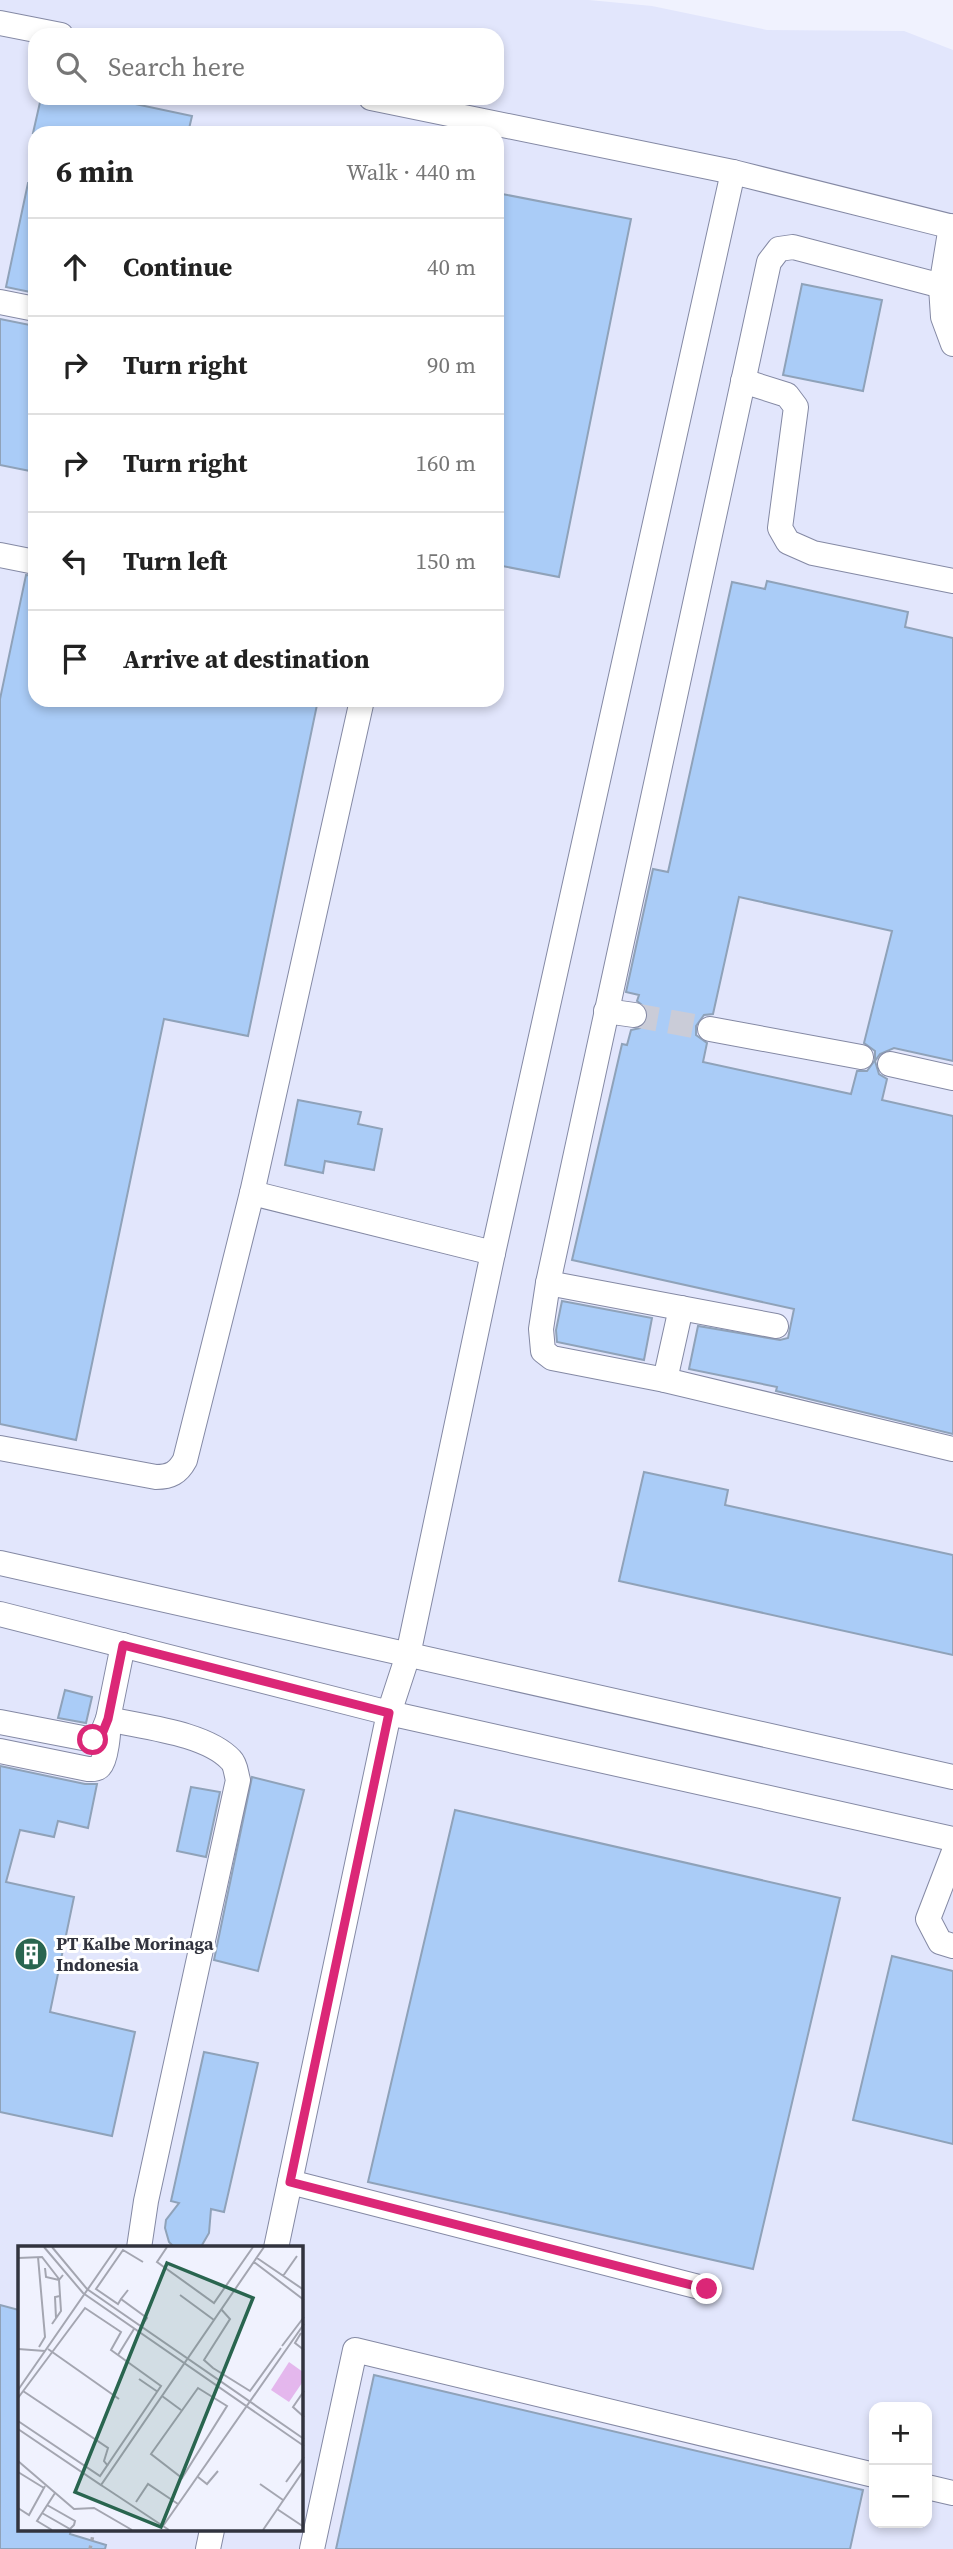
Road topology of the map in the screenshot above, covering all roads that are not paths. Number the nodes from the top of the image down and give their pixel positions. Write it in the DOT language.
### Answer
graph roads {
  1 [pos="0,23"];
  2 [pos="28,29"];
  3 [pos="405,105"];
  4 [pos="733,172"];
  5 [pos="952,227"];
  6 [pos="947,288"];
  7 [pos="0,302"];
  8 [pos="28,308"];
  9 [pos="953,344"];
  10 [pos="743,382"];
  11 [pos="0,555"];
  12 [pos="28,561"];
  13 [pos="953,581"];
  14 [pos="360,707"];
  15 [pos="606,1011"];
  16 [pos="634,1015"];
  17 [pos="710,1029"];
  18 [pos="861,1057"];
  19 [pos="890,1064"];
  20 [pos="953,1078"];
  21 [pos="252,1193"];
  22 [pos="493,1253"];
  23 [pos="548,1283"];
  24 [pos="681,1308"];
  25 [pos="776,1326"];
  26 [pos="665,1380"];
  27 [pos="0,1448"];
  28 [pos="953,1449"];
  29 [pos="0,1563"];
  30 [pos="0,1614"];
  31 [pos="123,1645"];
  32 [pos="408,1655"];
  33 [pos="389,1713"];
  34 [pos="108,1719"];
  35 [pos="0,1722"];
  36 [pos="0,1751"];
  37 [pos="953,1777"];
  38 [pos="953,1839"];
  39 [pos="953,1854"];
  40 [pos="953,1946"];
  41 [pos="290,2182"];
  42 [pos="139,2246"];
  43 [pos="276,2246"];
  44 [pos="707,2289"];
  45 [pos="869,2474"];
  46 [pos="932,2488"];
  47 [pos="953,2493"];
  48 [pos="311,2510"];
  49 [pos="312,2549"];
  1 -- 2 [label="street"];
  3 -- 4 [label="street"];
  4 -- 5 [label="street"];
  4 -- 22 [label="street"];
  5 -- 6 [label="street"];
  6 -- 9 [label="street"];
  6 -- 10 [label="street"];
  7 -- 8 [label="street"];
  10 -- 13 [label="street"];
  10 -- 15 [label="street"];
  11 -- 12 [label="street"];
  14 -- 21 [label="street"];
  15 -- 16 [label="street"];
  15 -- 23 [label="street"];
  17 -- 18 [label="street"];
  19 -- 20 [label="street"];
  21 -- 22 [label="street"];
  21 -- 27 [label="street"];
  22 -- 32 [label="street"];
  23 -- 24 [label="street"];
  23 -- 26 [label="street"];
  24 -- 25 [label="street"];
  24 -- 26 [label="street"];
  26 -- 28 [label="street"];
  29 -- 32 [label="street"];
  30 -- 31 [label="street"];
  31 -- 33 [label="street"];
  31 -- 34 [label="street"];
  32 -- 33 [label="street"];
  32 -- 37 [label="street"];
  33 -- 38 [label="street"];
  33 -- 41 [label="street"];
  34 -- 35 [label="street"];
  34 -- 36 [label="street"];
  34 -- 42 [label="street"];
  39 -- 40 [label="street"];
  41 -- 43 [label="street"];
  41 -- 44 [label="street"];
  45 -- 48 [label="street"];
  46 -- 47 [label="street"];
  48 -- 49 [label="street"];
}
